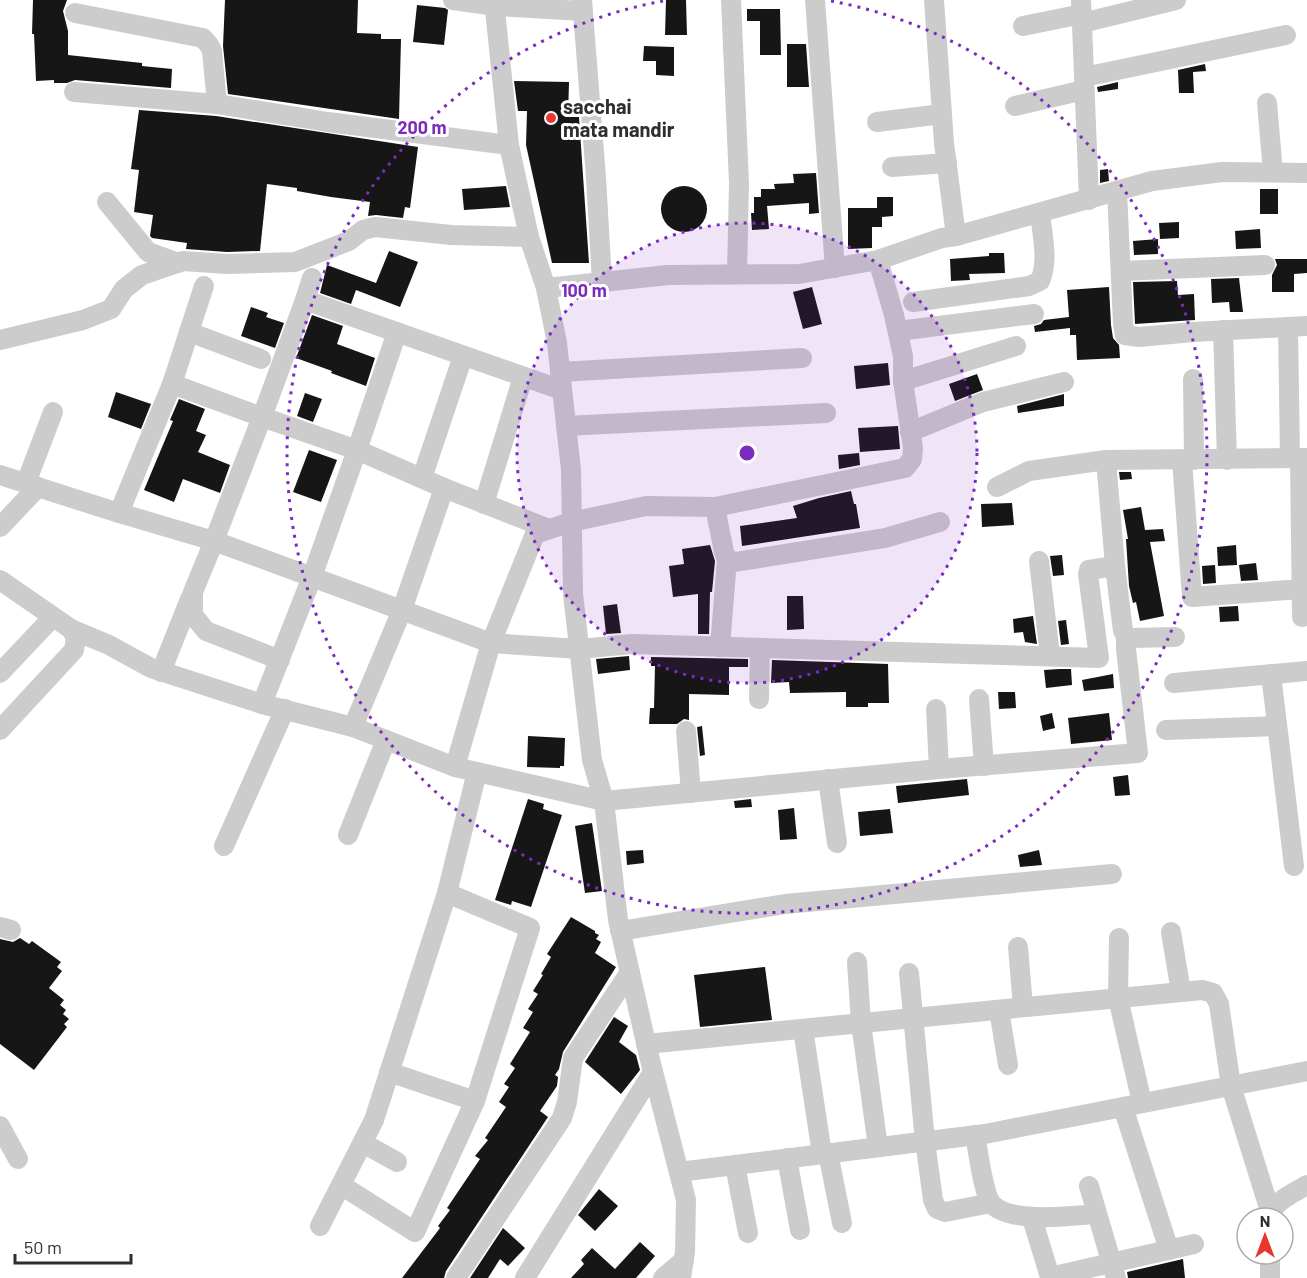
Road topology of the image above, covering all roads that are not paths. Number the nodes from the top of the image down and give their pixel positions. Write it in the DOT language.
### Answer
graph roads {
  1 [pos="453,0"];
  2 [pos="731,0"];
  3 [pos="815,0"];
  4 [pos="934,0"];
  5 [pos="1176,0"];
  6 [pos="495,3"];
  7 [pos="523,4"];
  8 [pos="583,6"];
  9 [pos="1082,12"];
  10 [pos="75,13"];
  11 [pos="1023,26"];
  12 [pos="1286,35"];
  13 [pos="1084,83"];
  14 [pos="74,92"];
  15 [pos="1267,103"];
  16 [pos="218,104"];
  17 [pos="1015,106"];
  18 [pos="942,114"];
  19 [pos="877,122"];
  20 [pos="509,145"];
  21 [pos="947,163"];
  22 [pos="892,167"];
  23 [pos="1273,172"];
  24 [pos="1307,173"];
  25 [pos="1117,191"];
  26 [pos="1089,200"];
  27 [pos="107,202"];
  28 [pos="1040,213"];
  29 [pos="956,236"];
  30 [pos="530,237"];
  31 [pos="878,260"];
  32 [pos="178,263"];
  33 [pos="1265,265"];
  34 [pos="835,268"];
  35 [pos="1121,271"];
  36 [pos="737,274"];
  37 [pos="312,278"];
  38 [pos="602,282"];
  39 [pos="204,285"];
  40 [pos="546,288"];
  41 [pos="305,300"];
  42 [pos="914,302"];
  43 [pos="1034,314"];
  44 [pos="1297,326"];
  45 [pos="1223,330"];
  46 [pos="898,331"];
  47 [pos="189,332"];
  48 [pos="397,332"];
  49 [pos="0,340"];
  50 [pos="1016,346"];
  51 [pos="463,356"];
  52 [pos="802,358"];
  53 [pos="261,359"];
  54 [pos="523,377"];
  55 [pos="1193,379"];
  56 [pos="561,381"];
  57 [pos="903,381"];
  58 [pos="1064,382"];
  59 [pos="172,384"];
  60 [pos="53,412"];
  61 [pos="826,413"];
  62 [pos="262,417"];
  63 [pos="566,426"];
  64 [pos="910,432"];
  65 [pos="357,450"];
  66 [pos="1299,458"];
  67 [pos="1106,460"];
  68 [pos="1188,460"];
  69 [pos="1227,460"];
  70 [pos="0,475"];
  71 [pos="422,478"];
  72 [pos="32,485"];
  73 [pos="997,487"];
  74 [pos="444,488"];
  75 [pos="483,504"];
  76 [pos="715,507"];
  77 [pos="119,513"];
  78 [pos="571,522"];
  79 [pos="940,522"];
  80 [pos="0,527"];
  81 [pos="549,529"];
  82 [pos="214,541"];
  83 [pos="727,559"];
  84 [pos="1039,561"];
  85 [pos="1115,566"];
  86 [pos="312,577"];
  87 [pos="0,580"];
  88 [pos="1302,589"];
  89 [pos="193,592"];
  90 [pos="402,610"];
  91 [pos="53,617"];
  92 [pos="1302,617"];
  93 [pos="71,629"];
  94 [pos="1126,635"];
  95 [pos="1175,637"];
  96 [pos="491,644"];
  97 [pos="720,647"];
  98 [pos="759,648"];
  99 [pos="579,649"];
  100 [pos="1050,656"];
  101 [pos="280,660"];
  102 [pos="3,665"];
  103 [pos="1307,671"];
  104 [pos="161,672"];
  105 [pos="1271,674"];
  106 [pos="1174,683"];
  107 [pos="759,699"];
  108 [pos="979,699"];
  109 [pos="262,704"];
  110 [pos="285,710"];
  111 [pos="936,710"];
  112 [pos="1277,726"];
  113 [pos="353,727"];
  114 [pos="0,730"];
  115 [pos="1166,730"];
  116 [pos="686,731"];
  117 [pos="386,740"];
  118 [pos="984,766"];
  119 [pos="455,767"];
  120 [pos="939,769"];
  121 [pos="477,772"];
  122 [pos="828,779"];
  123 [pos="691,793"];
  124 [pos="604,801"];
  125 [pos="348,835"];
  126 [pos="837,843"];
  127 [pos="224,846"];
  128 [pos="1294,866"];
  129 [pos="1112,874"];
  130 [pos="447,893"];
  131 [pos="620,931"];
  132 [pos="1170,932"];
  133 [pos="1119,938"];
  134 [pos="1018,947"];
  135 [pos="857,962"];
  136 [pos="630,972"];
  137 [pos="909,973"];
  138 [pos="1181,992"];
  139 [pos="1118,998"];
  140 [pos="1023,1007"];
  141 [pos="999,1010"];
  142 [pos="912,1018"];
  143 [pos="861,1023"];
  144 [pos="803,1029"];
  145 [pos="646,1044"];
  146 [pos="1008,1065"];
  147 [pos="1307,1071"];
  148 [pos="389,1072"];
  149 [pos="653,1072"];
  150 [pos="1231,1086"];
  151 [pos="475,1101"];
  152 [pos="1132,1105"];
  153 [pos="0,1126"];
  154 [pos="975,1135"];
  155 [pos="925,1141"];
  156 [pos="363,1143"];
  157 [pos="878,1147"];
  158 [pos="825,1154"];
  159 [pos="786,1158"];
  160 [pos="18,1159"];
  161 [pos="397,1162"];
  162 [pos="735,1165"];
  163 [pos="679,1172"];
  164 [pos="341,1185"];
  165 [pos="1307,1185"];
  166 [pos="1089,1186"];
  167 [pos="991,1203"];
  168 [pos="1267,1206"];
  169 [pos="1275,1206"];
  170 [pos="1096,1215"];
  171 [pos="1032,1218"];
  172 [pos="842,1223"];
  173 [pos="320,1226"];
  174 [pos="800,1230"];
  175 [pos="748,1233"];
  176 [pos="1194,1244"];
  177 [pos="1169,1250"];
  178 [pos="683,1269"];
  179 [pos="1113,1271"];
  180 [pos="456,1278"];
  181 [pos="525,1278"];
  182 [pos="663,1278"];
  1 -- 6 [label="street"];
  2 -- 36 [label="street"];
  3 -- 34 [label="street"];
  4 -- 18 [label="street"];
  5 -- 9 [label="street"];
  6 -- 7 [label="street"];
  6 -- 20 [label="street"];
  7 -- 8 [label="street"];
  8 -- 38 [label="street"];
  9 -- 11 [label="street"];
  9 -- 13 [label="street"];
  10 -- 16 [label="street"];
  12 -- 13 [label="street"];
  13 -- 17 [label="street"];
  13 -- 26 [label="street"];
  14 -- 16 [label="street"];
  15 -- 23 [label="street"];
  16 -- 20 [label="street"];
  18 -- 19 [label="street"];
  18 -- 21 [label="street"];
  20 -- 30 [label="street"];
  21 -- 22 [label="street"];
  21 -- 29 [label="street"];
  23 -- 24 [label="street"];
  23 -- 25 [label="street"];
  25 -- 26 [label="street"];
  25 -- 35 [label="street"];
  26 -- 28 [label="street"];
  27 -- 32 [label="street"];
  28 -- 29 [label="street"];
  28 -- 42 [label="street"];
  29 -- 31 [label="street"];
  30 -- 32 [label="street"];
  30 -- 40 [label="street"];
  31 -- 34 [label="street"];
  31 -- 46 [label="street"];
  32 -- 49 [label="street"];
  33 -- 35 [label="street"];
  34 -- 36 [label="street"];
  35 -- 45 [label="street"];
  36 -- 38 [label="street"];
  37 -- 41 [label="street"];
  38 -- 40 [label="street"];
  39 -- 47 [label="street"];
  40 -- 56 [label="street"];
  41 -- 48 [label="street"];
  41 -- 62 [label="street"];
  43 -- 46 [label="street"];
  44 -- 45 [label="street"];
  44 -- 66 [label="street"];
  45 -- 69 [label="street"];
  46 -- 57 [label="street"];
  47 -- 53 [label="street"];
  47 -- 59 [label="street"];
  48 -- 51 [label="street"];
  48 -- 65 [label="street"];
  50 -- 57 [label="street"];
  51 -- 54 [label="street"];
  51 -- 71 [label="street"];
  52 -- 56 [label="street"];
  54 -- 56 [label="street"];
  54 -- 75 [label="street"];
  55 -- 68 [label="street"];
  56 -- 63 [label="street"];
  57 -- 64 [label="street"];
  58 -- 64 [label="street"];
  59 -- 62 [label="street"];
  59 -- 77 [label="street"];
  60 -- 72 [label="street"];
  61 -- 63 [label="street"];
  62 -- 65 [label="street"];
  62 -- 82 [label="street"];
  63 -- 78 [label="street"];
  64 -- 76 [label="street"];
  65 -- 71 [label="street"];
  65 -- 86 [label="street"];
  66 -- 69 [label="street"];
  66 -- 88 [label="street"];
  67 -- 68 [label="street"];
  67 -- 73 [label="street"];
  67 -- 85 [label="street"];
  68 -- 69 [label="street"];
  68 -- 88 [label="street"];
  70 -- 72 [label="street"];
  71 -- 74 [label="street"];
  72 -- 77 [label="street"];
  72 -- 80 [label="street"];
  74 -- 75 [label="street"];
  74 -- 90 [label="street"];
  75 -- 81 [label="street"];
  76 -- 78 [label="street"];
  76 -- 83 [label="street"];
  77 -- 82 [label="street"];
  78 -- 81 [label="street"];
  78 -- 99 [label="street"];
  79 -- 83 [label="street"];
  81 -- 96 [label="street"];
  82 -- 86 [label="street"];
  82 -- 89 [label="street"];
  83 -- 97 [label="street"];
  84 -- 100 [label="street"];
  85 -- 94 [label="street"];
  85 -- 100 [label="street"];
  86 -- 90 [label="street"];
  86 -- 101 [label="street"];
  87 -- 91 [label="street"];
  88 -- 92 [label="street"];
  89 -- 101 [label="street"];
  89 -- 104 [label="street"];
  90 -- 96 [label="street"];
  90 -- 113 [label="street"];
  91 -- 93 [label="street"];
  91 -- 102 [label="street"];
  93 -- 104 [label="street"];
  93 -- 114 [label="street"];
  94 -- 95 [label="street"];
  94 -- 118 [label="street"];
  96 -- 99 [label="street"];
  96 -- 119 [label="street"];
  97 -- 98 [label="street"];
  97 -- 99 [label="street"];
  98 -- 100 [label="street"];
  98 -- 107 [label="street"];
  99 -- 124 [label="street"];
  101 -- 109 [label="street"];
  103 -- 105 [label="street"];
  104 -- 109 [label="street"];
  105 -- 106 [label="street"];
  105 -- 112 [label="street"];
  108 -- 118 [label="street"];
  109 -- 110 [label="street"];
  110 -- 113 [label="street"];
  110 -- 127 [label="street"];
  111 -- 120 [label="street"];
  112 -- 115 [label="street"];
  112 -- 128 [label="street"];
  113 -- 117 [label="street"];
  116 -- 123 [label="street"];
  117 -- 119 [label="street"];
  117 -- 125 [label="street"];
  118 -- 120 [label="street"];
  119 -- 121 [label="street"];
  120 -- 122 [label="street"];
  121 -- 124 [label="street"];
  121 -- 130 [label="street"];
  122 -- 123 [label="street"];
  122 -- 126 [label="street"];
  123 -- 124 [label="street"];
  124 -- 131 [label="street"];
  129 -- 131 [label="street"];
  130 -- 148 [label="street"];
  130 -- 151 [label="street"];
  131 -- 136 [label="street"];
  132 -- 138 [label="street"];
  133 -- 139 [label="street"];
  134 -- 140 [label="street"];
  135 -- 143 [label="street"];
  136 -- 145 [label="street"];
  136 -- 180 [label="street"];
  137 -- 142 [label="street"];
  138 -- 139 [label="street"];
  138 -- 150 [label="street"];
  139 -- 140 [label="street"];
  139 -- 152 [label="street"];
  140 -- 141 [label="street"];
  141 -- 142 [label="street"];
  141 -- 146 [label="street"];
  142 -- 143 [label="street"];
  142 -- 155 [label="street"];
  143 -- 144 [label="street"];
  143 -- 157 [label="street"];
  144 -- 145 [label="street"];
  144 -- 158 [label="street"];
  145 -- 149 [label="street"];
  147 -- 150 [label="street"];
  148 -- 151 [label="street"];
  148 -- 156 [label="street"];
  149 -- 163 [label="street"];
  149 -- 181 [label="street"];
  150 -- 152 [label="street"];
  150 -- 168 [label="street"];
  151 -- 164 [label="street"];
  152 -- 154 [label="street"];
  152 -- 177 [label="street"];
  153 -- 160 [label="street"];
  154 -- 155 [label="street"];
  154 -- 167 [label="street"];
  155 -- 157 [label="street"];
  155 -- 167 [label="street"];
  156 -- 161 [label="street"];
  156 -- 164 [label="street"];
  157 -- 158 [label="street"];
  158 -- 159 [label="street"];
  158 -- 172 [label="street"];
  159 -- 162 [label="street"];
  159 -- 174 [label="street"];
  162 -- 163 [label="street"];
  162 -- 175 [label="street"];
  163 -- 178 [label="street"];
  164 -- 173 [label="street"];
  165 -- 169 [label="street"];
  166 -- 170 [label="street"];
  167 -- 171 [label="street"];
  170 -- 171 [label="street"];
  170 -- 179 [label="street"];
  171 -- 179 [label="street"];
  176 -- 177 [label="street"];
  177 -- 179 [label="street"];
  178 -- 182 [label="street"];
}
